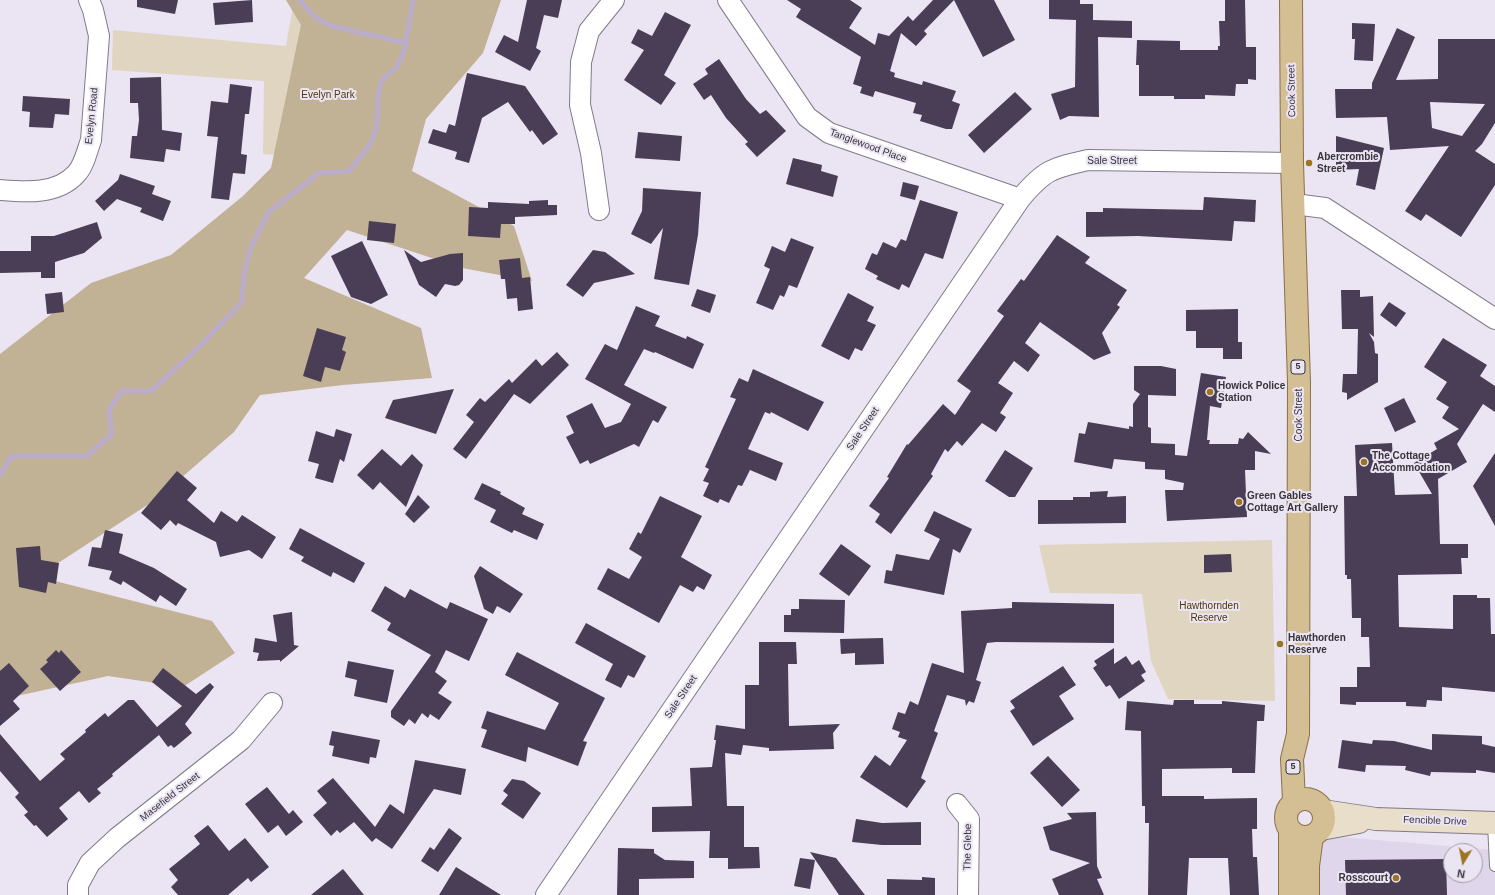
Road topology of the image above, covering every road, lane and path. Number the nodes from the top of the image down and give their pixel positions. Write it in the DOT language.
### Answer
graph roads {
  1 [pos="89,0"];
  2 [pos="614,0"];
  3 [pos="728,0"];
  4 [pos="1291,0"];
  5 [pos="1292,162"];
  6 [pos="0,190"];
  7 [pos="1020,199"];
  8 [pos="1294,204"];
  9 [pos="599,210"];
  10 [pos="1495,319"];
  11 [pos="272,703"];
  12 [pos="957,804"];
  13 [pos="1312,815"];
  14 [pos="1494,823"];
  15 [pos="1290,831"];
  16 [pos="1495,866"];
  17 [pos="78,895"];
  18 [pos="546,895"];
  19 [pos="968,895"];
  20 [pos="1290,895"];
  21 [pos="1308,895"];
  1 -- 6 [label="street, Evelyn Road"];
  2 -- 9 [label="street"];
  3 -- 7 [label="street, Tanglewood Place"];
  4 -- 5 [label="main road, Cook Street / 5"];
  5 -- 7 [label="street, Sale Street"];
  5 -- 8 [label="main road, Cook Street / 5"];
  7 -- 18 [label="street, Sale Street"];
  8 -- 10 [label="street"];
  8 -- 13 [label="main road, Cook Street / 5"];
  11 -- 17 [label="street, Masefield Street"];
  12 -- 19 [label="street, The Glebe"];
  13 -- 14 [label="street, Fencible Drive"];
  13 -- 15 [label="main road"];
  13 -- 15 [label="main road, 5"];
  13 -- 21 [label="main road, Cook Street / 5"];
  14 -- 16 [label="lane"];
  15 -- 20 [label="main road, 5"];
}
